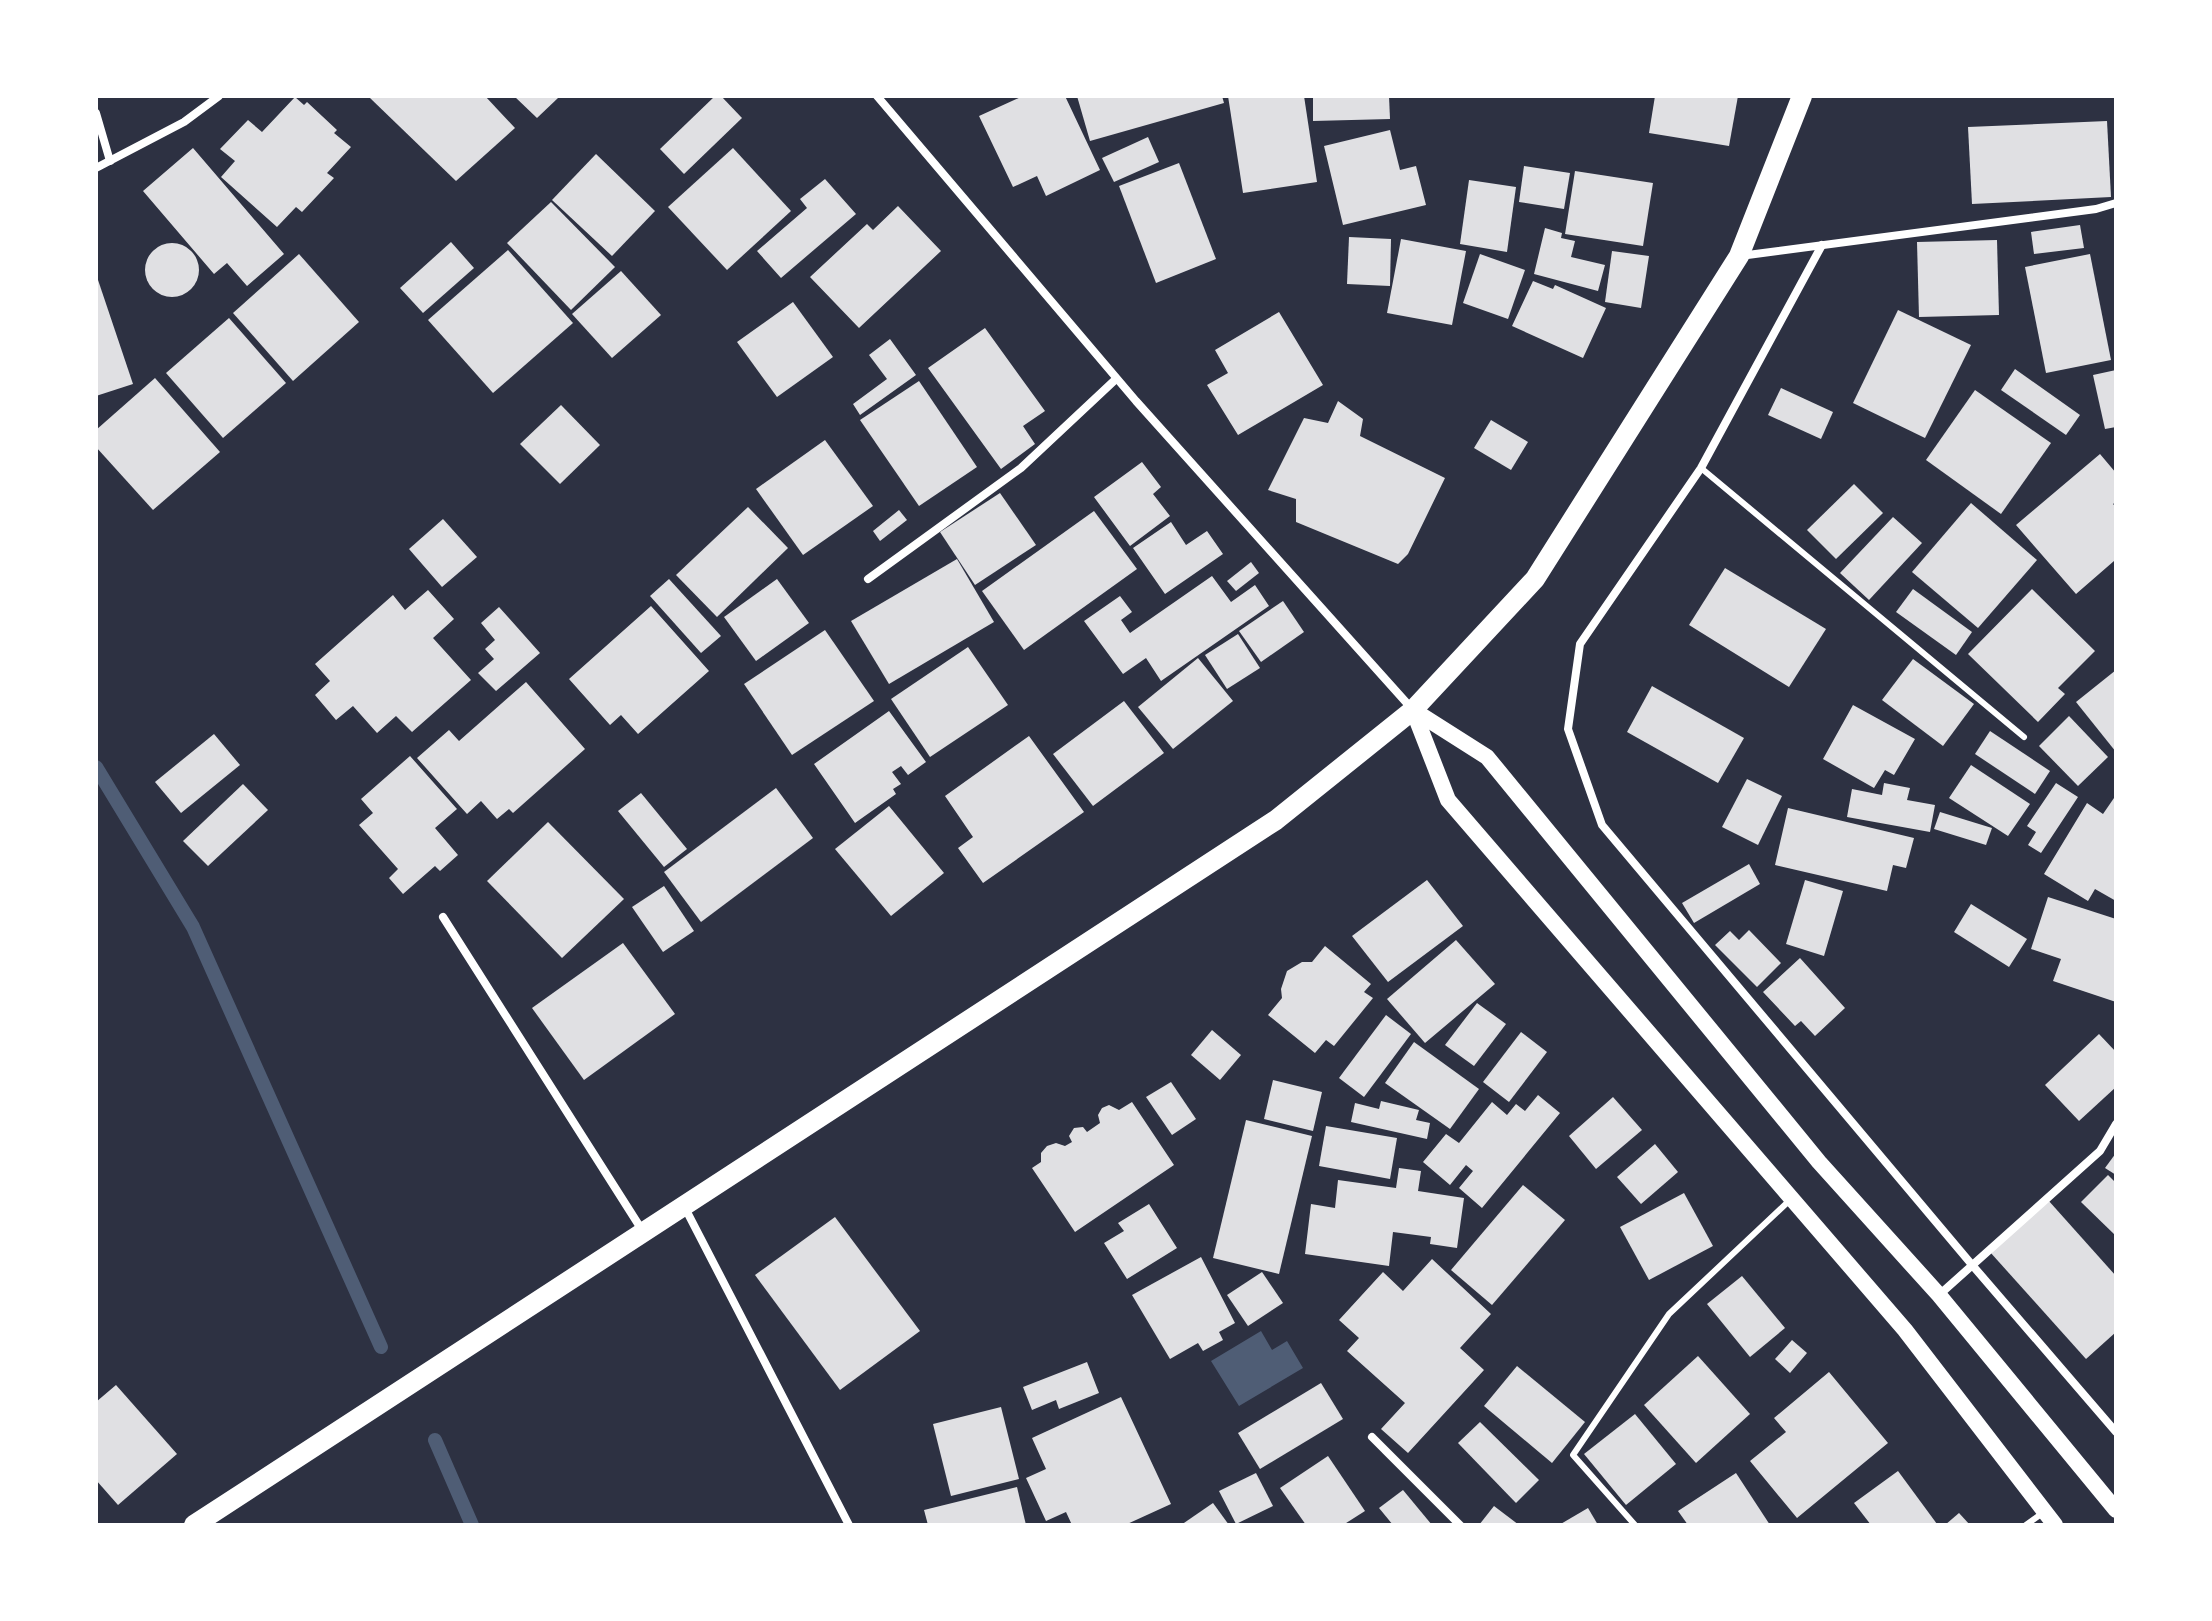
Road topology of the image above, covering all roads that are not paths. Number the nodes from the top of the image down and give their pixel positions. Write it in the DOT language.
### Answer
graph roads {
  1 [pos="219,96"];
  2 [pos="877,96"];
  3 [pos="1802,96"];
  4 [pos="96,113"];
  5 [pos="110,161"];
  6 [pos="96,168"];
  7 [pos="2116,203"];
  8 [pos="1822,245"];
  9 [pos="1739,256"];
  10 [pos="1116,379"];
  11 [pos="1701,468"];
  12 [pos="868,579"];
  13 [pos="1413,710"];
  14 [pos="2024,737"];
  15 [pos="443,917"];
  16 [pos="2116,1124"];
  17 [pos="1793,1197"];
  18 [pos="684,1205"];
  19 [pos="643,1232"];
  20 [pos="1973,1266"];
  21 [pos="1939,1295"];
  22 [pos="2116,1432"];
  23 [pos="1372,1437"];
  24 [pos="2116,1510"];
  25 [pos="2050,1519"];
  26 [pos="194,1525"];
  27 [pos="849,1525"];
  28 [pos="1460,1525"];
  29 [pos="1635,1525"];
  30 [pos="2026,1525"];
  1 -- 5 [label="street"];
  2 -- 10 [label="street"];
  3 -- 9 [label="main road"];
  4 -- 5 [label="street"];
  5 -- 6 [label="street"];
  7 -- 8 [label="street"];
  8 -- 9 [label="street"];
  8 -- 11 [label="street"];
  9 -- 13 [label="main road"];
  10 -- 12 [label="street"];
  10 -- 13 [label="street"];
  11 -- 14 [label="lane"];
  11 -- 20 [label="street"];
  13 -- 17 [label="main road"];
  13 -- 18 [label="main road"];
  13 -- 21 [label="main road"];
  15 -- 19 [label="street"];
  16 -- 20 [label="street"];
  17 -- 25 [label="main road"];
  17 -- 29 [label="lane"];
  18 -- 19 [label="main road"];
  18 -- 27 [label="street"];
  19 -- 26 [label="main road"];
  20 -- 21 [label="street"];
  20 -- 22 [label="street"];
  21 -- 24 [label="main road"];
  23 -- 28 [label="street"];
  25 -- 30 [label="lane"];
}
